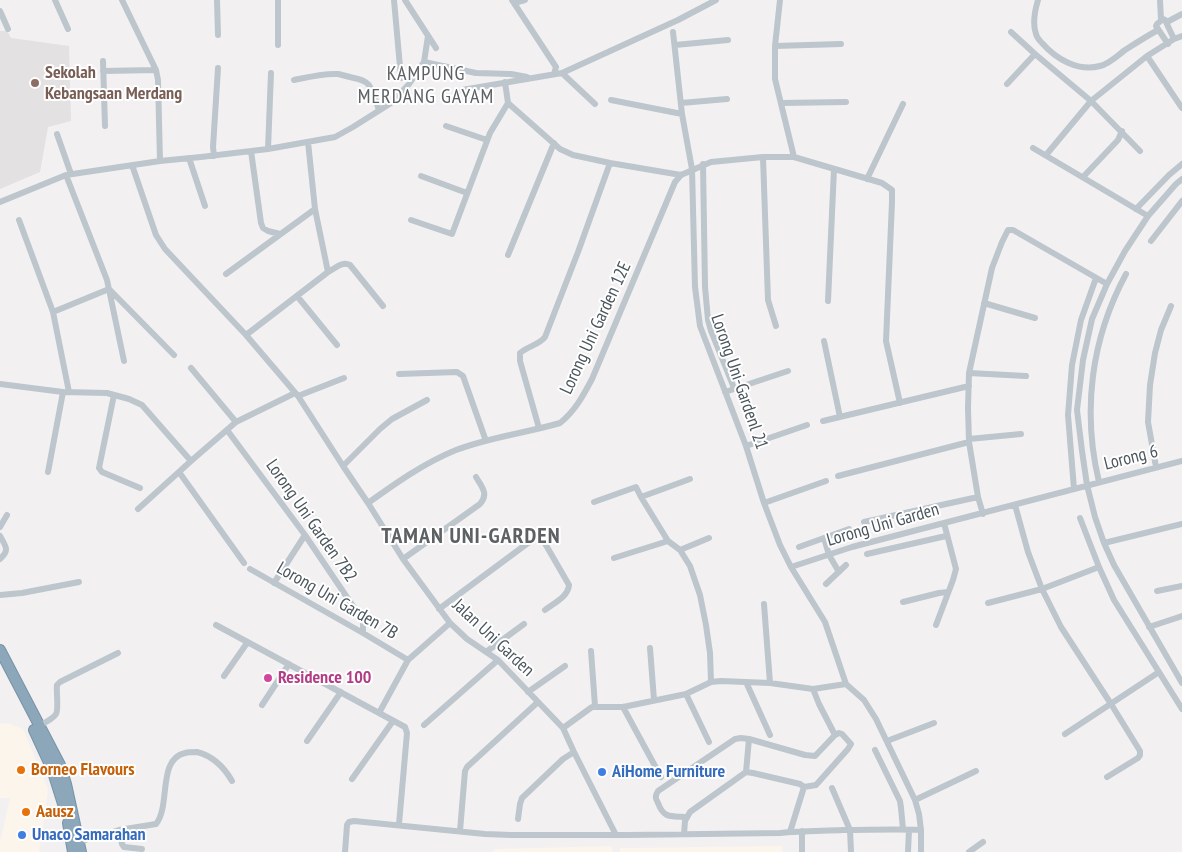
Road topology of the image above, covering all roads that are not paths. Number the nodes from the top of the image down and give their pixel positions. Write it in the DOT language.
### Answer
graph roads {
  1 [pos="55,0"];
  2 [pos="122,0"];
  3 [pos="217,0"];
  4 [pos="278,0"];
  5 [pos="394,0"];
  6 [pos="405,0"];
  7 [pos="525,0"];
  8 [pos="716,0"];
  9 [pos="780,0"];
  10 [pos="1038,0"];
  11 [pos="1160,0"];
  12 [pos="513,1"];
  13 [pos="0,11"];
  14 [pos="1182,14"];
  15 [pos="1164,21"];
  16 [pos="8,29"];
  17 [pos="68,30"];
  18 [pos="1158,30"];
  19 [pos="673,32"];
  20 [pos="1011,32"];
  21 [pos="218,35"];
  22 [pos="428,36"];
  23 [pos="1182,36"];
  24 [pos="1174,39"];
  25 [pos="728,40"];
  26 [pos="841,44"];
  27 [pos="1168,44"];
  28 [pos="278,45"];
  29 [pos="675,45"];
  30 [pos="776,46"];
  31 [pos="436,48"];
  32 [pos="1035,54"];
  33 [pos="1147,56"];
  34 [pos="103,61"];
  35 [pos="424,62"];
  36 [pos="218,68"];
  37 [pos="156,70"];
  38 [pos="103,72"];
  39 [pos="271,73"];
  40 [pos="562,73"];
  41 [pos="554,74"];
  42 [pos="401,78"];
  43 [pos="532,78"];
  44 [pos="294,80"];
  45 [pos="505,82"];
  46 [pos="1008,84"];
  47 [pos="462,90"];
  48 [pos="727,99"];
  49 [pos="611,100"];
  50 [pos="1092,101"];
  51 [pos="846,102"];
  52 [pos="508,103"];
  53 [pos="681,103"];
  54 [pos="781,103"];
  55 [pos="595,104"];
  56 [pos="903,104"];
  57 [pos="1182,108"];
  58 [pos="379,110"];
  59 [pos="682,114"];
  60 [pos="104,126"];
  61 [pos="446,126"];
  62 [pos="1122,131"];
  63 [pos="57,134"];
  64 [pos="487,140"];
  65 [pos="308,142"];
  66 [pos="554,143"];
  67 [pos="1033,148"];
  68 [pos="268,149"];
  69 [pos="251,151"];
  70 [pos="1140,151"];
  71 [pos="1046,155"];
  72 [pos="214,156"];
  73 [pos="794,157"];
  74 [pos="188,158"];
  75 [pos="763,158"];
  76 [pos="160,161"];
  77 [pos="610,163"];
  78 [pos="132,164"];
  79 [pos="702,164"];
  80 [pos="1182,164"];
  81 [pos="692,169"];
  82 [pos="834,169"];
  83 [pos="68,174"];
  84 [pos="681,175"];
  85 [pos="421,176"];
  86 [pos="1083,177"];
  87 [pos="867,179"];
  88 [pos="1182,179"];
  89 [pos="467,193"];
  90 [pos="1182,201"];
  91 [pos="0,202"];
  92 [pos="205,206"];
  93 [pos="315,209"];
  94 [pos="1136,209"];
  95 [pos="1148,216"];
  96 [pos="19,220"];
  97 [pos="411,220"];
  98 [pos="280,234"];
  99 [pos="1151,241"];
  100 [pos="508,255"];
  101 [pos="328,272"];
  102 [pos="226,274"];
  103 [pos="1126,274"];
  104 [pos="1096,278"];
  105 [pos="1107,284"];
  106 [pos="695,287"];
  107 [pos="705,287"];
  108 [pos="109,289"];
  109 [pos="298,296"];
  110 [pos="828,301"];
  111 [pos="984,303"];
  112 [pos="383,306"];
  113 [pos="1171,306"];
  114 [pos="53,312"];
  115 [pos="1035,318"];
  116 [pos="776,326"];
  117 [pos="246,335"];
  118 [pos="824,341"];
  119 [pos="337,345"];
  120 [pos="174,354"];
  121 [pos="124,361"];
  122 [pos="191,368"];
  123 [pos="788,371"];
  124 [pos="969,372"];
  125 [pos="399,374"];
  126 [pos="1026,376"];
  127 [pos="344,378"];
  128 [pos="0,384"];
  129 [pos="969,386"];
  130 [pos="734,388"];
  131 [pos="66,392"];
  132 [pos="725,392"];
  133 [pos="114,394"];
  134 [pos="296,395"];
  135 [pos="427,400"];
  136 [pos="900,403"];
  137 [pos="840,417"];
  138 [pos="823,421"];
  139 [pos="236,422"];
  140 [pos="807,425"];
  141 [pos="539,428"];
  142 [pos="227,430"];
  143 [pos="1021,434"];
  144 [pos="486,440"];
  145 [pos="969,440"];
  146 [pos="746,446"];
  147 [pos="191,461"];
  148 [pos="1182,461"];
  149 [pos="343,466"];
  150 [pos="1156,467"];
  151 [pos="48,472"];
  152 [pos="179,472"];
  153 [pos="838,476"];
  154 [pos="476,477"];
  155 [pos="690,479"];
  156 [pos="826,481"];
  157 [pos="1099,482"];
  158 [pos="1087,485"];
  159 [pos="140,488"];
  160 [pos="1074,489"];
  161 [pos="641,497"];
  162 [pos="978,497"];
  163 [pos="594,502"];
  164 [pos="368,503"];
  165 [pos="764,503"];
  166 [pos="1015,505"];
  167 [pos="138,509"];
  168 [pos="983,514"];
  169 [pos="7,515"];
  170 [pos="1080,518"];
  171 [pos="864,522"];
  172 [pos="944,523"];
  173 [pos="1182,524"];
  174 [pos="0,527"];
  175 [pos="849,529"];
  176 [pos="305,535"];
  177 [pos="0,536"];
  178 [pos="946,536"];
  179 [pos="710,538"];
  180 [pos="824,538"];
  181 [pos="668,541"];
  182 [pos="1104,543"];
  183 [pos="799,547"];
  184 [pos="680,550"];
  185 [pos="867,554"];
  186 [pos="829,555"];
  187 [pos="614,558"];
  188 [pos="0,559"];
  189 [pos="403,559"];
  190 [pos="244,563"];
  191 [pos="846,565"];
  192 [pos="791,567"];
  193 [pos="1099,567"];
  194 [pos="250,569"];
  195 [pos="839,572"];
  196 [pos="79,582"];
  197 [pos="274,582"];
  198 [pos="826,584"];
  199 [pos="1182,586"];
  200 [pos="1042,589"];
  201 [pos="1157,591"];
  202 [pos="948,592"];
  203 [pos="0,595"];
  204 [pos="903,602"];
  205 [pos="988,603"];
  206 [pos="764,604"];
  207 [pos="439,609"];
  208 [pos="545,610"];
  209 [pos="1182,616"];
  210 [pos="450,623"];
  211 [pos="524,624"];
  212 [pos="216,625"];
  213 [pos="936,625"];
  214 [pos="1149,626"];
  215 [pos="363,633"];
  216 [pos="247,642"];
  217 [pos="650,648"];
  218 [pos="0,650"];
  219 [pos="591,650"];
  220 [pos="486,652"];
  221 [pos="118,653"];
  222 [pos="408,660"];
  223 [pos="498,660"];
  224 [pos="289,664"];
  225 [pos="0,665"];
  226 [pos="565,666"];
  227 [pos="1159,672"];
  228 [pos="224,676"];
  229 [pos="711,682"];
  230 [pos="746,682"];
  231 [pos="770,683"];
  232 [pos="1182,683"];
  233 [pos="846,684"];
  234 [pos="813,689"];
  235 [pos="341,692"];
  236 [pos="528,692"];
  237 [pos="686,694"];
  238 [pos="654,700"];
  239 [pos="538,702"];
  240 [pos="1111,704"];
  241 [pos="262,705"];
  242 [pos="595,706"];
  243 [pos="623,707"];
  244 [pos="1182,708"];
  245 [pos="379,713"];
  246 [pos="394,721"];
  247 [pos="934,723"];
  248 [pos="424,725"];
  249 [pos="39,726"];
  250 [pos="563,728"];
  251 [pos="1065,734"];
  252 [pos="770,735"];
  253 [pos="835,735"];
  254 [pos="749,739"];
  255 [pos="307,741"];
  256 [pos="886,741"];
  257 [pos="710,742"];
  258 [pos="875,750"];
  259 [pos="574,752"];
  260 [pos="976,771"];
  261 [pos="746,772"];
  262 [pos="661,777"];
  263 [pos="1107,778"];
  264 [pos="352,779"];
  265 [pos="232,781"];
  266 [pos="804,787"];
  267 [pos="832,788"];
  268 [pos="915,800"];
  269 [pos="686,817"];
  270 [pos="518,819"];
  271 [pos="399,824"];
  272 [pos="69,827"];
  273 [pos="120,830"];
  274 [pos="850,830"];
  275 [pos="906,830"];
  276 [pos="921,830"];
  277 [pos="460,831"];
  278 [pos="802,831"];
  279 [pos="790,832"];
  280 [pos="684,834"];
  281 [pos="616,835"];
  282 [pos="984,842"];
  283 [pos="80,847"];
  284 [pos="142,849"];
  285 [pos="66,852"];
  286 [pos="73,852"];
  287 [pos="345,852"];
  288 [pos="802,852"];
  289 [pos="851,852"];
  290 [pos="908,852"];
  291 [pos="921,852"];
  292 [pos="969,852"];
  1 -- 17 [label="street"];
  2 -- 37 [label="street"];
  3 -- 21 [label="street"];
  4 -- 28 [label="street"];
  5 -- 42 [label="street"];
  6 -- 22 [label="street"];
  7 -- 12 [label="street"];
  8 -- 40 [label="street"];
  9 -- 30 [label="street"];
  10 -- 18 [label="street"];
  11 -- 15 [label="street"];
  12 -- 41 [label="street"];
  13 -- 16 [label="street"];
  14 -- 15 [label="street"];
  15 -- 18 [label="street"];
  15 -- 24 [label="street"];
  18 -- 27 [label="street"];
  19 -- 29 [label="street, Lorong Uni-Gardenl 21"];
  20 -- 32 [label="street"];
  22 -- 31 [label="street"];
  22 -- 35 [label="street"];
  23 -- 24 [label="street"];
  24 -- 27 [label="street"];
  25 -- 29 [label="street"];
  26 -- 30 [label="street"];
  27 -- 33 [label="street"];
  29 -- 53 [label="street, Lorong Uni-Gardenl 21"];
  30 -- 54 [label="street"];
  32 -- 46 [label="street"];
  32 -- 50 [label="street"];
  33 -- 50 [label="street"];
  33 -- 57 [label="street"];
  34 -- 38 [label="street"];
  35 -- 43 [label="street"];
  35 -- 58 [label="street"];
  36 -- 72 [label="street"];
  37 -- 38 [label="street"];
  37 -- 76 [label="street"];
  38 -- 60 [label="street"];
  39 -- 68 [label="street"];
  40 -- 41 [label="street"];
  40 -- 55 [label="street"];
  41 -- 43 [label="street"];
  43 -- 45 [label="street"];
  44 -- 58 [label="street"];
  45 -- 47 [label="street"];
  45 -- 52 [label="street"];
  48 -- 53 [label="street"];
  49 -- 59 [label="street"];
  50 -- 62 [label="street"];
  50 -- 71 [label="street"];
  51 -- 54 [label="street"];
  52 -- 64 [label="street"];
  52 -- 66 [label="street"];
  53 -- 59 [label="street, Lorong Uni-Gardenl 21"];
  54 -- 73 [label="street"];
  56 -- 87 [label="street"];
  58 -- 65 [label="street"];
  59 -- 81 [label="street, Lorong Uni-Gardenl 21"];
  61 -- 64 [label="street"];
  62 -- 70 [label="street"];
  62 -- 86 [label="street"];
  63 -- 83 [label="street"];
  64 -- 89 [label="street"];
  65 -- 68 [label="street"];
  65 -- 93 [label="street"];
  66 -- 77 [label="street"];
  66 -- 100 [label="street"];
  67 -- 71 [label="street"];
  68 -- 69 [label="street"];
  69 -- 72 [label="street"];
  69 -- 98 [label="street"];
  71 -- 86 [label="street"];
  72 -- 74 [label="street"];
  73 -- 75 [label="street"];
  73 -- 82 [label="street"];
  74 -- 76 [label="street"];
  74 -- 92 [label="street"];
  75 -- 79 [label="street"];
  75 -- 116 [label="street"];
  76 -- 78 [label="street"];
  77 -- 84 [label="street"];
  77 -- 141 [label="street"];
  78 -- 83 [label="street"];
  78 -- 117 [label="street, Jalan Uni Garden"];
  79 -- 81 [label="street"];
  79 -- 107 [label="street"];
  80 -- 94 [label="street"];
  81 -- 84 [label="street"];
  81 -- 106 [label="street, Lorong Uni-Gardenl 21"];
  82 -- 87 [label="street"];
  82 -- 110 [label="street"];
  83 -- 91 [label="street"];
  83 -- 108 [label="street"];
  84 -- 141 [label="street, Lorong Uni Garden 12E"];
  85 -- 89 [label="street"];
  86 -- 94 [label="street"];
  87 -- 136 [label="street"];
  88 -- 95 [label="street"];
  89 -- 97 [label="street"];
  90 -- 99 [label="street"];
  93 -- 98 [label="street"];
  93 -- 101 [label="street"];
  94 -- 95 [label="street"];
  95 -- 105 [label="street"];
  96 -- 114 [label="street"];
  98 -- 102 [label="street"];
  101 -- 109 [label="street"];
  101 -- 112 [label="street"];
  103 -- 157 [label="street"];
  104 -- 105 [label="street"];
  104 -- 111 [label="street"];
  104 -- 160 [label="street"];
  105 -- 158 [label="street"];
  106 -- 107 [label="street"];
  106 -- 132 [label="street, Lorong Uni-Gardenl 21"];
  107 -- 130 [label="street"];
  108 -- 114 [label="street"];
  108 -- 120 [label="street"];
  108 -- 121 [label="street"];
  109 -- 117 [label="street"];
  109 -- 119 [label="street"];
  111 -- 115 [label="street"];
  111 -- 124 [label="street"];
  113 -- 150 [label="street"];
  114 -- 131 [label="street"];
  117 -- 134 [label="street, Jalan Uni Garden"];
  118 -- 137 [label="street"];
  122 -- 139 [label="street"];
  123 -- 130 [label="street"];
  124 -- 126 [label="street"];
  124 -- 129 [label="street"];
  125 -- 144 [label="street"];
  127 -- 134 [label="street"];
  128 -- 131 [label="street"];
  129 -- 136 [label="street"];
  129 -- 145 [label="street"];
  130 -- 132 [label="street"];
  131 -- 133 [label="street"];
  131 -- 151 [label="street"];
  132 -- 146 [label="street, Lorong Uni-Gardenl 21"];
  133 -- 147 [label="street"];
  133 -- 159 [label="street"];
  134 -- 139 [label="street"];
  134 -- 149 [label="street, Jalan Uni Garden"];
  135 -- 149 [label="street"];
  136 -- 137 [label="street"];
  137 -- 138 [label="street"];
  139 -- 142 [label="street"];
  140 -- 146 [label="street"];
  141 -- 144 [label="street"];
  142 -- 147 [label="street"];
  142 -- 176 [label="street, Lorong Uni Garden 7B2"];
  143 -- 145 [label="street"];
  144 -- 164 [label="street"];
  145 -- 153 [label="street"];
  145 -- 162 [label="street"];
  146 -- 165 [label="street, Lorong Uni-Gardenl 21"];
  147 -- 152 [label="street"];
  148 -- 150 [label="street, Lorong 6"];
  149 -- 164 [label="street, Jalan Uni Garden"];
  150 -- 157 [label="street, Lorong 6"];
  152 -- 167 [label="street"];
  152 -- 190 [label="street"];
  154 -- 189 [label="street"];
  155 -- 161 [label="street"];
  156 -- 165 [label="street"];
  157 -- 158 [label="street, Lorong 6"];
  158 -- 160 [label="street, Lorong 6"];
  158 -- 182 [label="street"];
  160 -- 166 [label="street, Lorong 6"];
  161 -- 163 [label="street"];
  161 -- 181 [label="street"];
  162 -- 168 [label="street"];
  162 -- 171 [label="street"];
  164 -- 189 [label="street, Jalan Uni Garden"];
  165 -- 192 [label="street, Lorong Uni-Gardenl 21"];
  166 -- 168 [label="street, Lorong Uni Garden"];
  166 -- 200 [label="street"];
  168 -- 172 [label="street, Lorong Uni Garden"];
  169 -- 174 [label="street"];
  170 -- 193 [label="street"];
  172 -- 178 [label="street"];
  172 -- 186 [label="street, Lorong Uni Garden"];
  173 -- 182 [label="street"];
  175 -- 180 [label="street"];
  176 -- 197 [label="street"];
  176 -- 215 [label="street, Lorong Uni Garden 7B2"];
  177 -- 188 [label="street"];
  178 -- 185 [label="street"];
  178 -- 202 [label="street"];
  179 -- 184 [label="street"];
  180 -- 183 [label="street"];
  180 -- 186 [label="street"];
  181 -- 184 [label="street"];
  181 -- 187 [label="street"];
  182 -- 214 [label="street"];
  184 -- 229 [label="street"];
  186 -- 192 [label="street, Lorong Uni Garden"];
  186 -- 195 [label="street"];
  189 -- 207 [label="street, Jalan Uni Garden"];
  191 -- 195 [label="street"];
  192 -- 233 [label="street, Lorong Uni-Gardenl 21"];
  193 -- 200 [label="street"];
  193 -- 227 [label="street"];
  194 -- 197 [label="street, Lorong Uni Garden 7B"];
  195 -- 198 [label="street"];
  196 -- 203 [label="street"];
  197 -- 215 [label="street, Lorong Uni Garden 7B"];
  199 -- 201 [label="street"];
  200 -- 205 [label="street"];
  200 -- 240 [label="street"];
  202 -- 204 [label="street"];
  202 -- 213 [label="street"];
  206 -- 231 [label="street"];
  207 -- 208 [label="street"];
  207 -- 210 [label="street, Jalan Uni Garden"];
  209 -- 214 [label="street"];
  210 -- 220 [label="street, Jalan Uni Garden"];
  210 -- 222 [label="street"];
  211 -- 220 [label="street"];
  212 -- 216 [label="street"];
  214 -- 232 [label="street"];
  215 -- 222 [label="street, Lorong Uni Garden 7B"];
  216 -- 224 [label="street"];
  216 -- 228 [label="street"];
  217 -- 238 [label="street"];
  218 -- 249 [label="highway"];
  219 -- 242 [label="street"];
  220 -- 223 [label="street, Jalan Uni Garden"];
  221 -- 249 [label="street"];
  222 -- 245 [label="street"];
  223 -- 236 [label="street, Jalan Uni Garden"];
  223 -- 248 [label="street"];
  224 -- 235 [label="street"];
  224 -- 241 [label="street"];
  225 -- 272 [label="highway"];
  226 -- 236 [label="street"];
  227 -- 240 [label="street"];
  227 -- 244 [label="street"];
  229 -- 230 [label="street"];
  229 -- 237 [label="street"];
  230 -- 231 [label="street"];
  230 -- 252 [label="street"];
  231 -- 234 [label="street"];
  233 -- 234 [label="street"];
  233 -- 256 [label="street"];
  234 -- 253 [label="street"];
  235 -- 245 [label="street"];
  235 -- 255 [label="street"];
  236 -- 239 [label="street, Jalan Uni Garden"];
  237 -- 238 [label="street"];
  237 -- 257 [label="street"];
  238 -- 243 [label="street"];
  239 -- 250 [label="street, Jalan Uni Garden"];
  239 -- 277 [label="street"];
  240 -- 251 [label="street"];
  240 -- 263 [label="street"];
  242 -- 243 [label="street"];
  242 -- 250 [label="street"];
  243 -- 262 [label="street"];
  245 -- 246 [label="street"];
  246 -- 264 [label="street"];
  246 -- 271 [label="street"];
  247 -- 256 [label="street"];
  249 -- 283 [label="highway"];
  250 -- 259 [label="street, Jalan Uni Garden"];
  253 -- 254 [label="street"];
  253 -- 266 [label="street"];
  254 -- 261 [label="street"];
  254 -- 269 [label="street"];
  256 -- 268 [label="street"];
  258 -- 275 [label="street"];
  259 -- 270 [label="street"];
  259 -- 281 [label="street, Jalan Uni Garden"];
  260 -- 268 [label="street"];
  261 -- 266 [label="street"];
  261 -- 269 [label="street"];
  265 -- 273 [label="street"];
  266 -- 279 [label="street"];
  267 -- 274 [label="street"];
  268 -- 276 [label="street"];
  269 -- 280 [label="street"];
  271 -- 277 [label="street"];
  271 -- 287 [label="street"];
  272 -- 285 [label="highway"];
  272 -- 286 [label="highway"];
  273 -- 283 [label="street"];
  273 -- 284 [label="street"];
  274 -- 275 [label="street"];
  274 -- 278 [label="street"];
  274 -- 289 [label="street"];
  275 -- 276 [label="street"];
  275 -- 290 [label="street"];
  276 -- 291 [label="street"];
  277 -- 281 [label="street"];
  278 -- 279 [label="street"];
  278 -- 288 [label="street"];
  279 -- 280 [label="street"];
  280 -- 281 [label="street"];
  282 -- 292 [label="street"];
}
